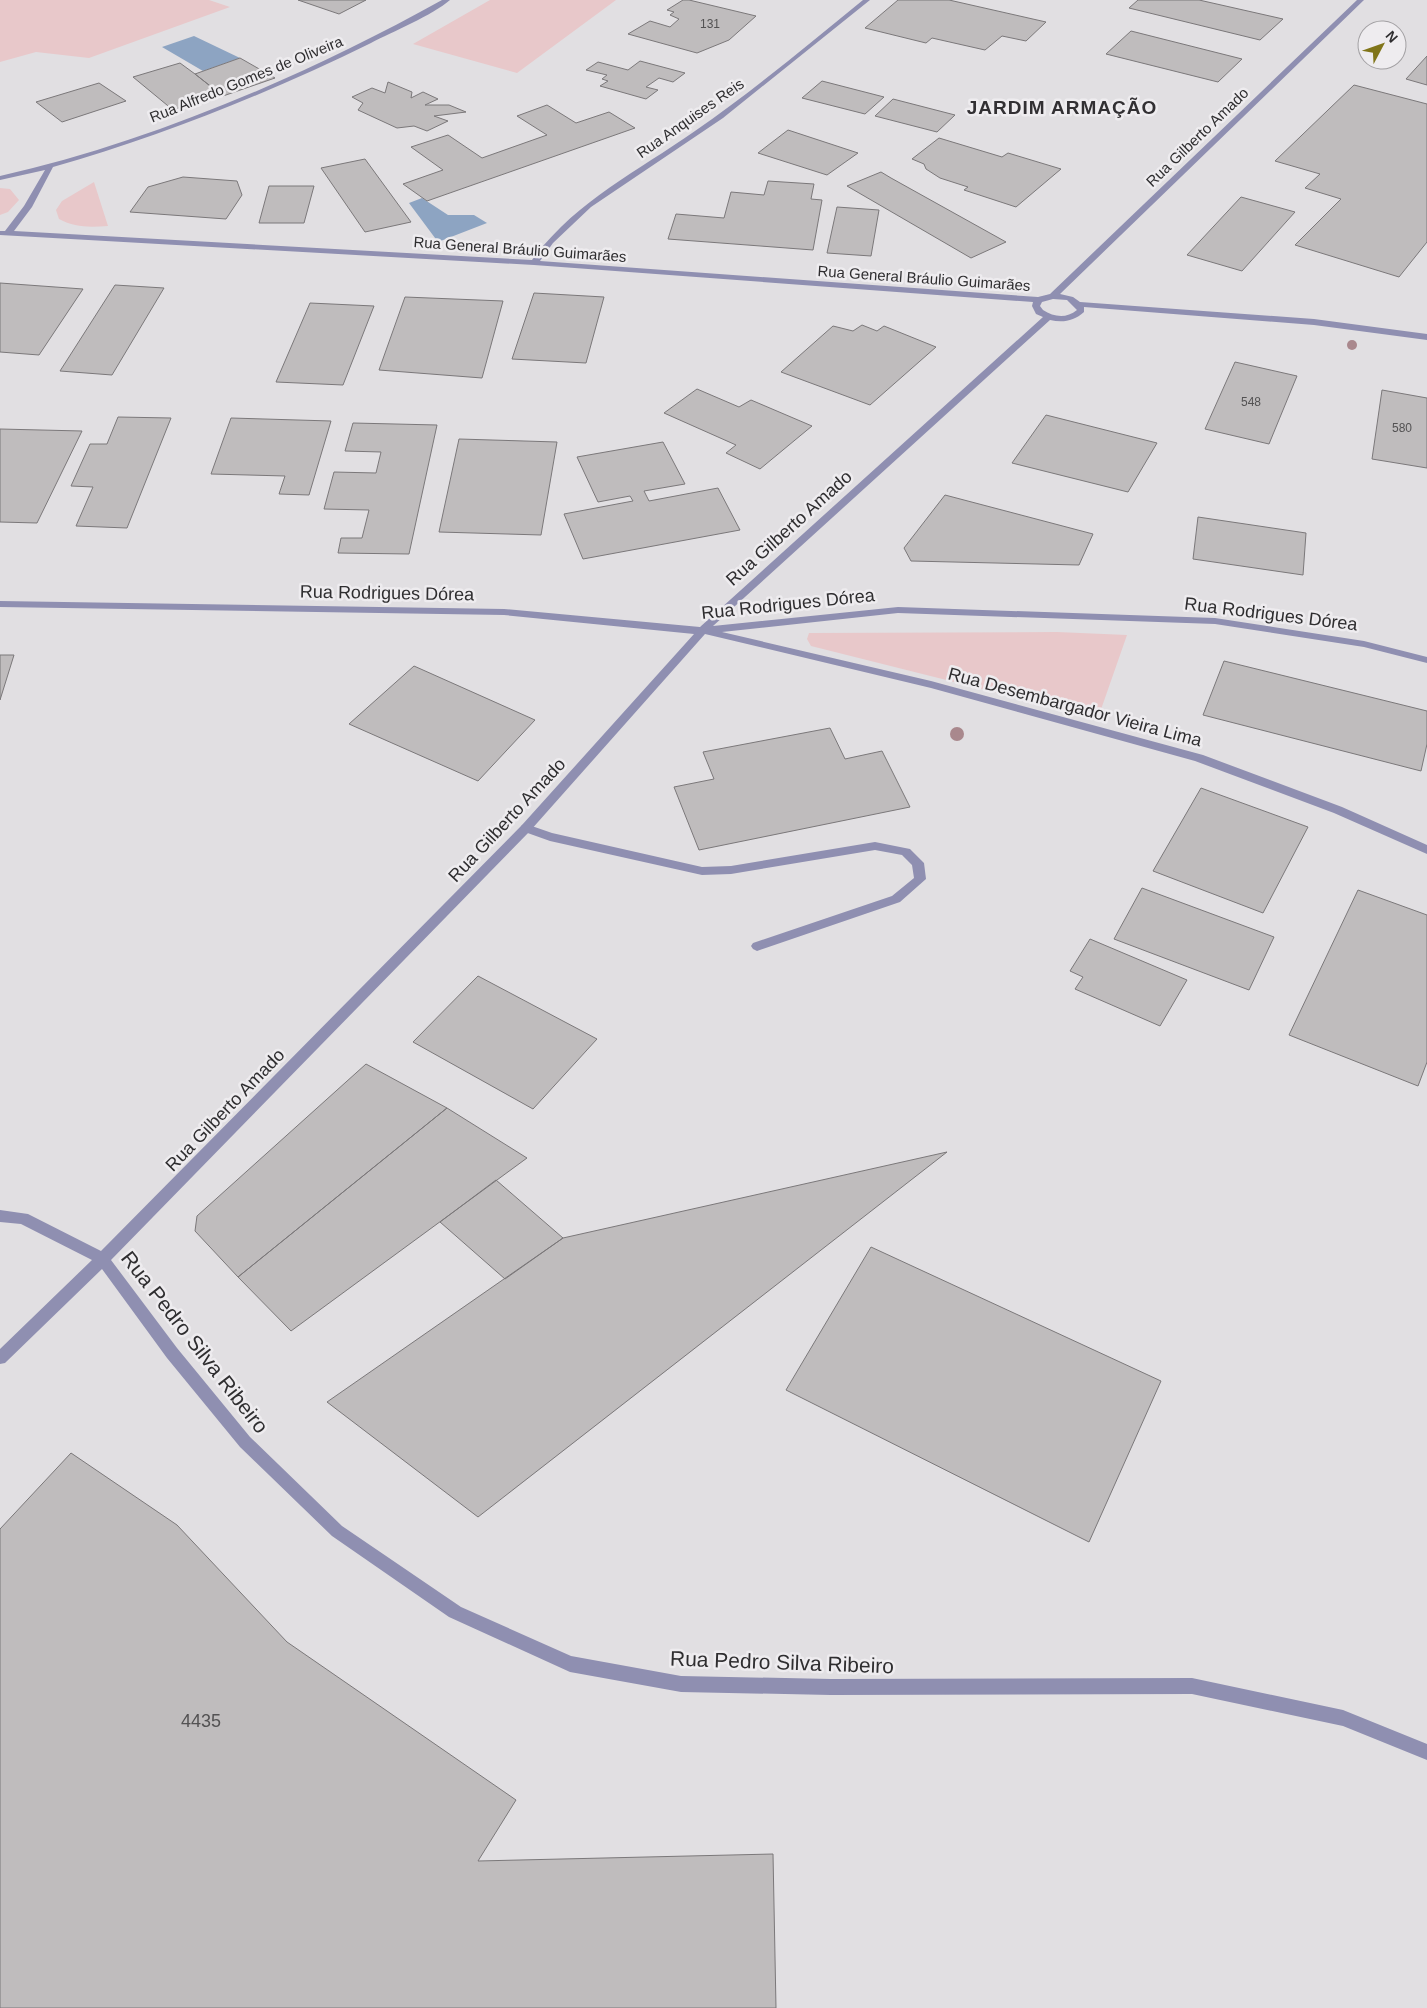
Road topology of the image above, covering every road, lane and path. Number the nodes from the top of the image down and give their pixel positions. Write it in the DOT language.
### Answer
graph roads {
  1 [pos="447,0"];
  2 [pos="867,0"];
  3 [pos="1362,0"];
  4 [pos="50,168"];
  5 [pos="0,178"];
  6 [pos="4,233"];
  7 [pos="534,263"];
  8 [pos="1053,296"];
  9 [pos="1038,300"];
  10 [pos="1079,304"];
  11 [pos="1048,317"];
  12 [pos="1427,337"];
  13 [pos="0,604"];
  14 [pos="702,631"];
  15 [pos="1427,660"];
  16 [pos="526,828"];
  17 [pos="1427,850"];
  18 [pos="757,946"];
  19 [pos="0,1216"];
  20 [pos="103,1259"];
  21 [pos="0,1358"];
  22 [pos="1427,1752"];
  1 -- 4 [label="street, Rua Alfredo Gomes de Oliveira"];
  2 -- 7 [label="street, Rua Anquises Reis"];
  3 -- 8 [label="street, Rua Gilberto Amado"];
  4 -- 5 [label="street, Rua Alfredo Gomes de Oliveira"];
  4 -- 6 [label="street"];
  6 -- 7 [label="street, Rua General Bráulio Guimarães"];
  7 -- 9 [label="street, Rua General Bráulio Guimarães"];
  8 -- 9 [label="street, Rua General Bráulio Guimarães"];
  8 -- 10 [label="street"];
  9 -- 11 [label="street"];
  10 -- 11 [label="street"];
  10 -- 12 [label="street"];
  11 -- 14 [label="street, Rua Gilberto Amado"];
  13 -- 14 [label="street, Rua Rodrigues Dórea"];
  14 -- 15 [label="street, Rua Rodrigues Dórea"];
  14 -- 16 [label="street, Rua Gilberto Amado"];
  14 -- 17 [label="street, Rua Desembargador Vieira Lima"];
  16 -- 18 [label="street"];
  16 -- 20 [label="street, Rua Gilberto Amado"];
  19 -- 20 [label="street, Rua Pedro Silva Ribeiro"];
  20 -- 21 [label="street, Rua Gilberto Amado"];
  20 -- 22 [label="street, Rua Pedro Silva Ribeiro"];
}
